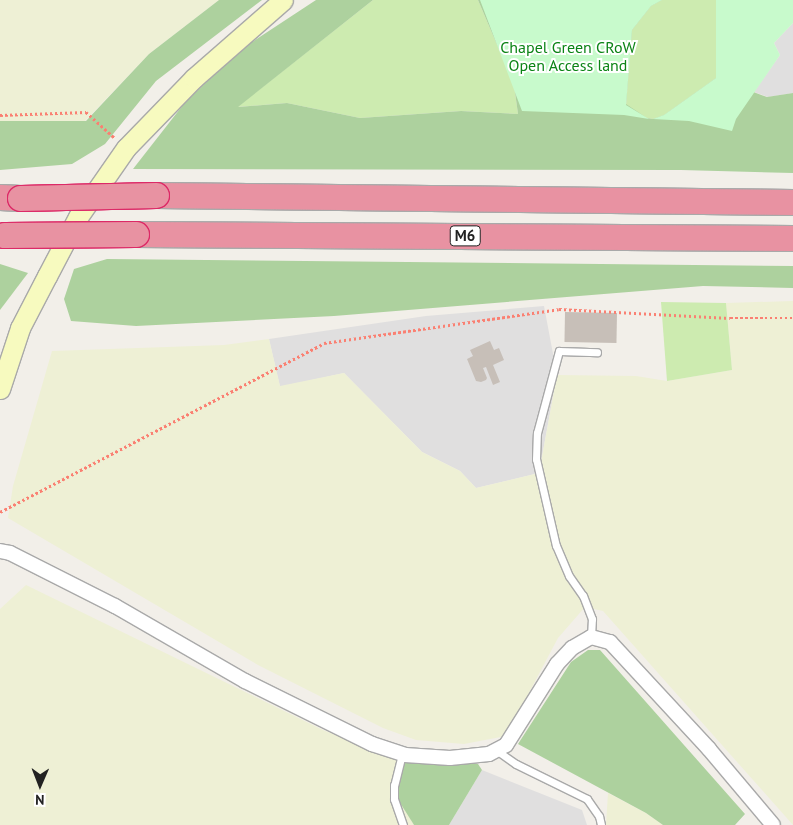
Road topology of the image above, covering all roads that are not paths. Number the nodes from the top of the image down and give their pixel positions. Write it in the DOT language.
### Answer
graph roads {
  1 [pos="283,0"];
  2 [pos="10,197"];
  3 [pos="793,202"];
  4 [pos="2,235"];
  5 [pos="793,238"];
  6 [pos="597,352"];
  7 [pos="0,389"];
  8 [pos="0,551"];
  9 [pos="591,637"];
  10 [pos="496,750"];
  11 [pos="402,754"];
  12 [pos="403,825"];
  13 [pos="601,825"];
  14 [pos="773,825"];
  1 -- 7 [label="main road"];
  2 -- 3 [label="highway, bridge"];
  4 -- 5 [label="highway, M6, bridge"];
  6 -- 9 [label="lane"];
  8 -- 11 [label="street"];
  9 -- 10 [label="street"];
  9 -- 14 [label="street"];
  10 -- 11 [label="street"];
  10 -- 13 [label="lane"];
  11 -- 12 [label="lane"];
}
